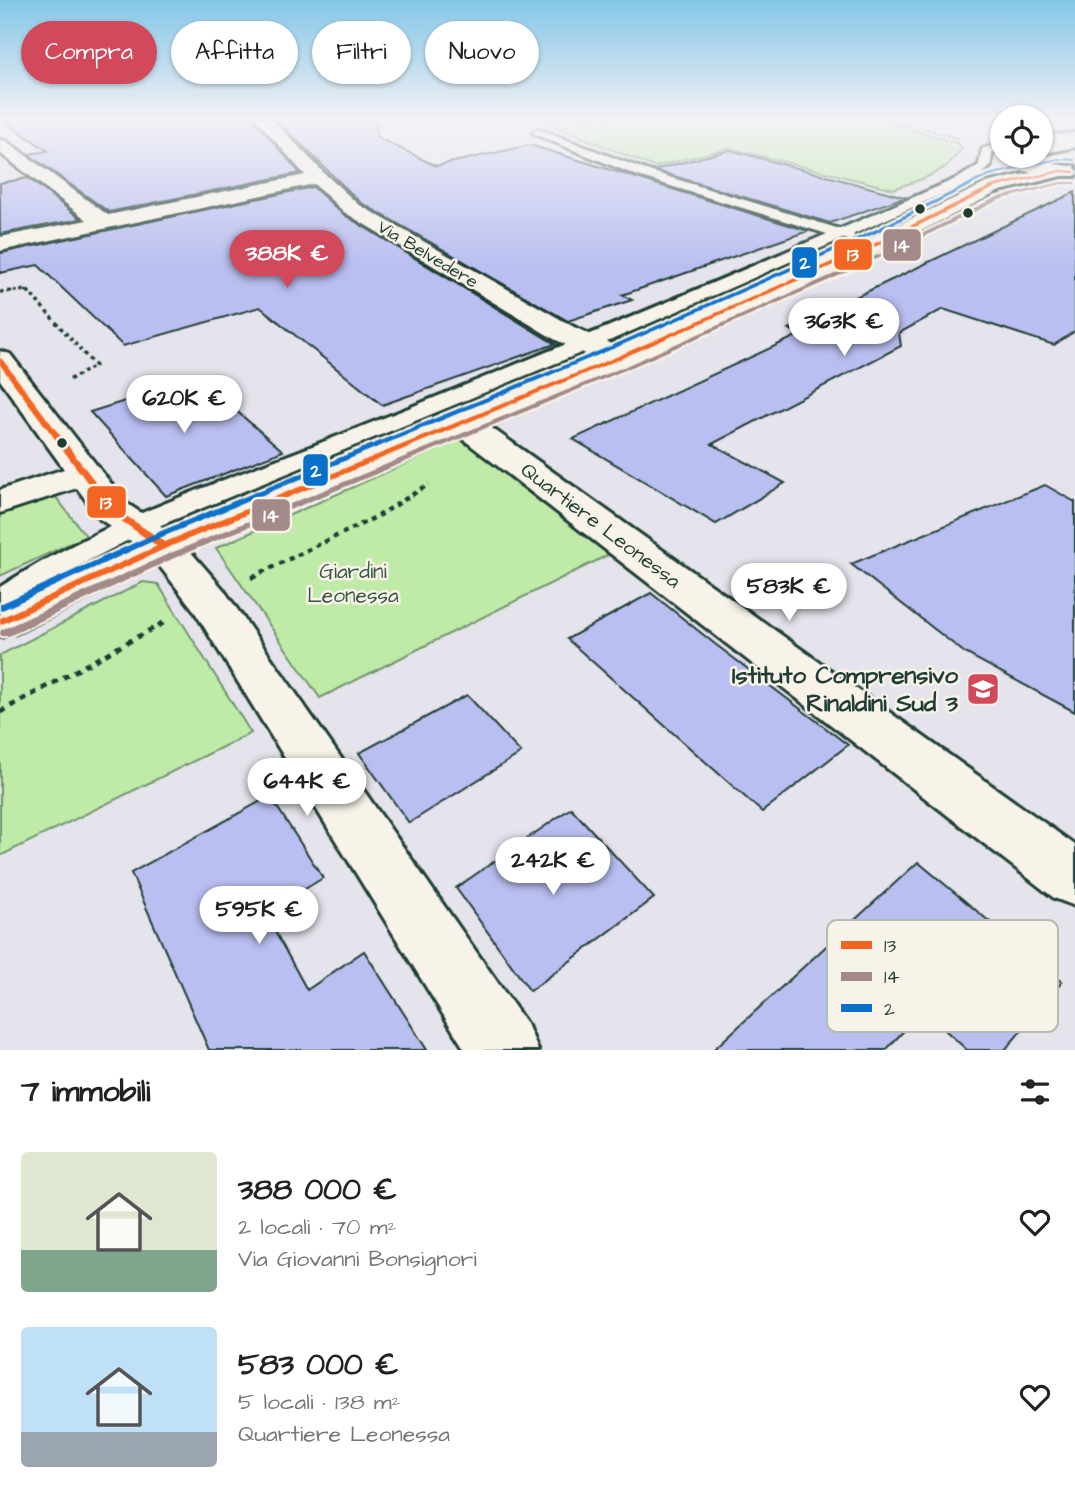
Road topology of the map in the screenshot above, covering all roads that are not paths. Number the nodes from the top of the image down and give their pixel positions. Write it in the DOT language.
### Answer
graph roads {
  1 [pos="29,167"];
  2 [pos="308,167"];
  3 [pos="627,167"];
  4 [pos="985,167"];
  5 [pos="1047,167"];
  6 [pos="999,168"];
  7 [pos="318,178"];
  8 [pos="993,187"];
  9 [pos="104,223"];
  10 [pos="840,234"];
  11 [pos="879,243"];
  12 [pos="0,244"];
  13 [pos="586,344"];
  14 [pos="618,358"];
  15 [pos="0,360"];
  16 [pos="463,423"];
  17 [pos="83,474"];
  18 [pos="0,502"];
  19 [pos="149,536"];
  20 [pos="0,601"];
  21 [pos="0,622"];
  22 [pos="1075,878"];
  23 [pos="504,1050"];
  1 -- 9 [label="street"];
  2 -- 7 [label="street, Via Belvedere"];
  3 -- 10 [label="lane"];
  4 -- 10 [label="lane"];
  5 -- 8 [label="street"];
  6 -- 8 [label="street"];
  7 -- 9 [label="street"];
  7 -- 13 [label="street, Via Belvedere"];
  8 -- 11 [label="street"];
  9 -- 12 [label="street"];
  10 -- 11 [label="lane"];
  10 -- 13 [label="lane"];
  11 -- 14 [label="street"];
  13 -- 14 [label="street, Via Belvedere"];
  13 -- 19 [label="lane"];
  14 -- 16 [label="street"];
  15 -- 17 [label="street"];
  16 -- 19 [label="street"];
  16 -- 22 [label="street, Quartiere Leonessa"];
  17 -- 18 [label="street"];
  17 -- 19 [label="street"];
  19 -- 20 [label="lane"];
  19 -- 21 [label="street"];
  19 -- 23 [label="street"];
}
